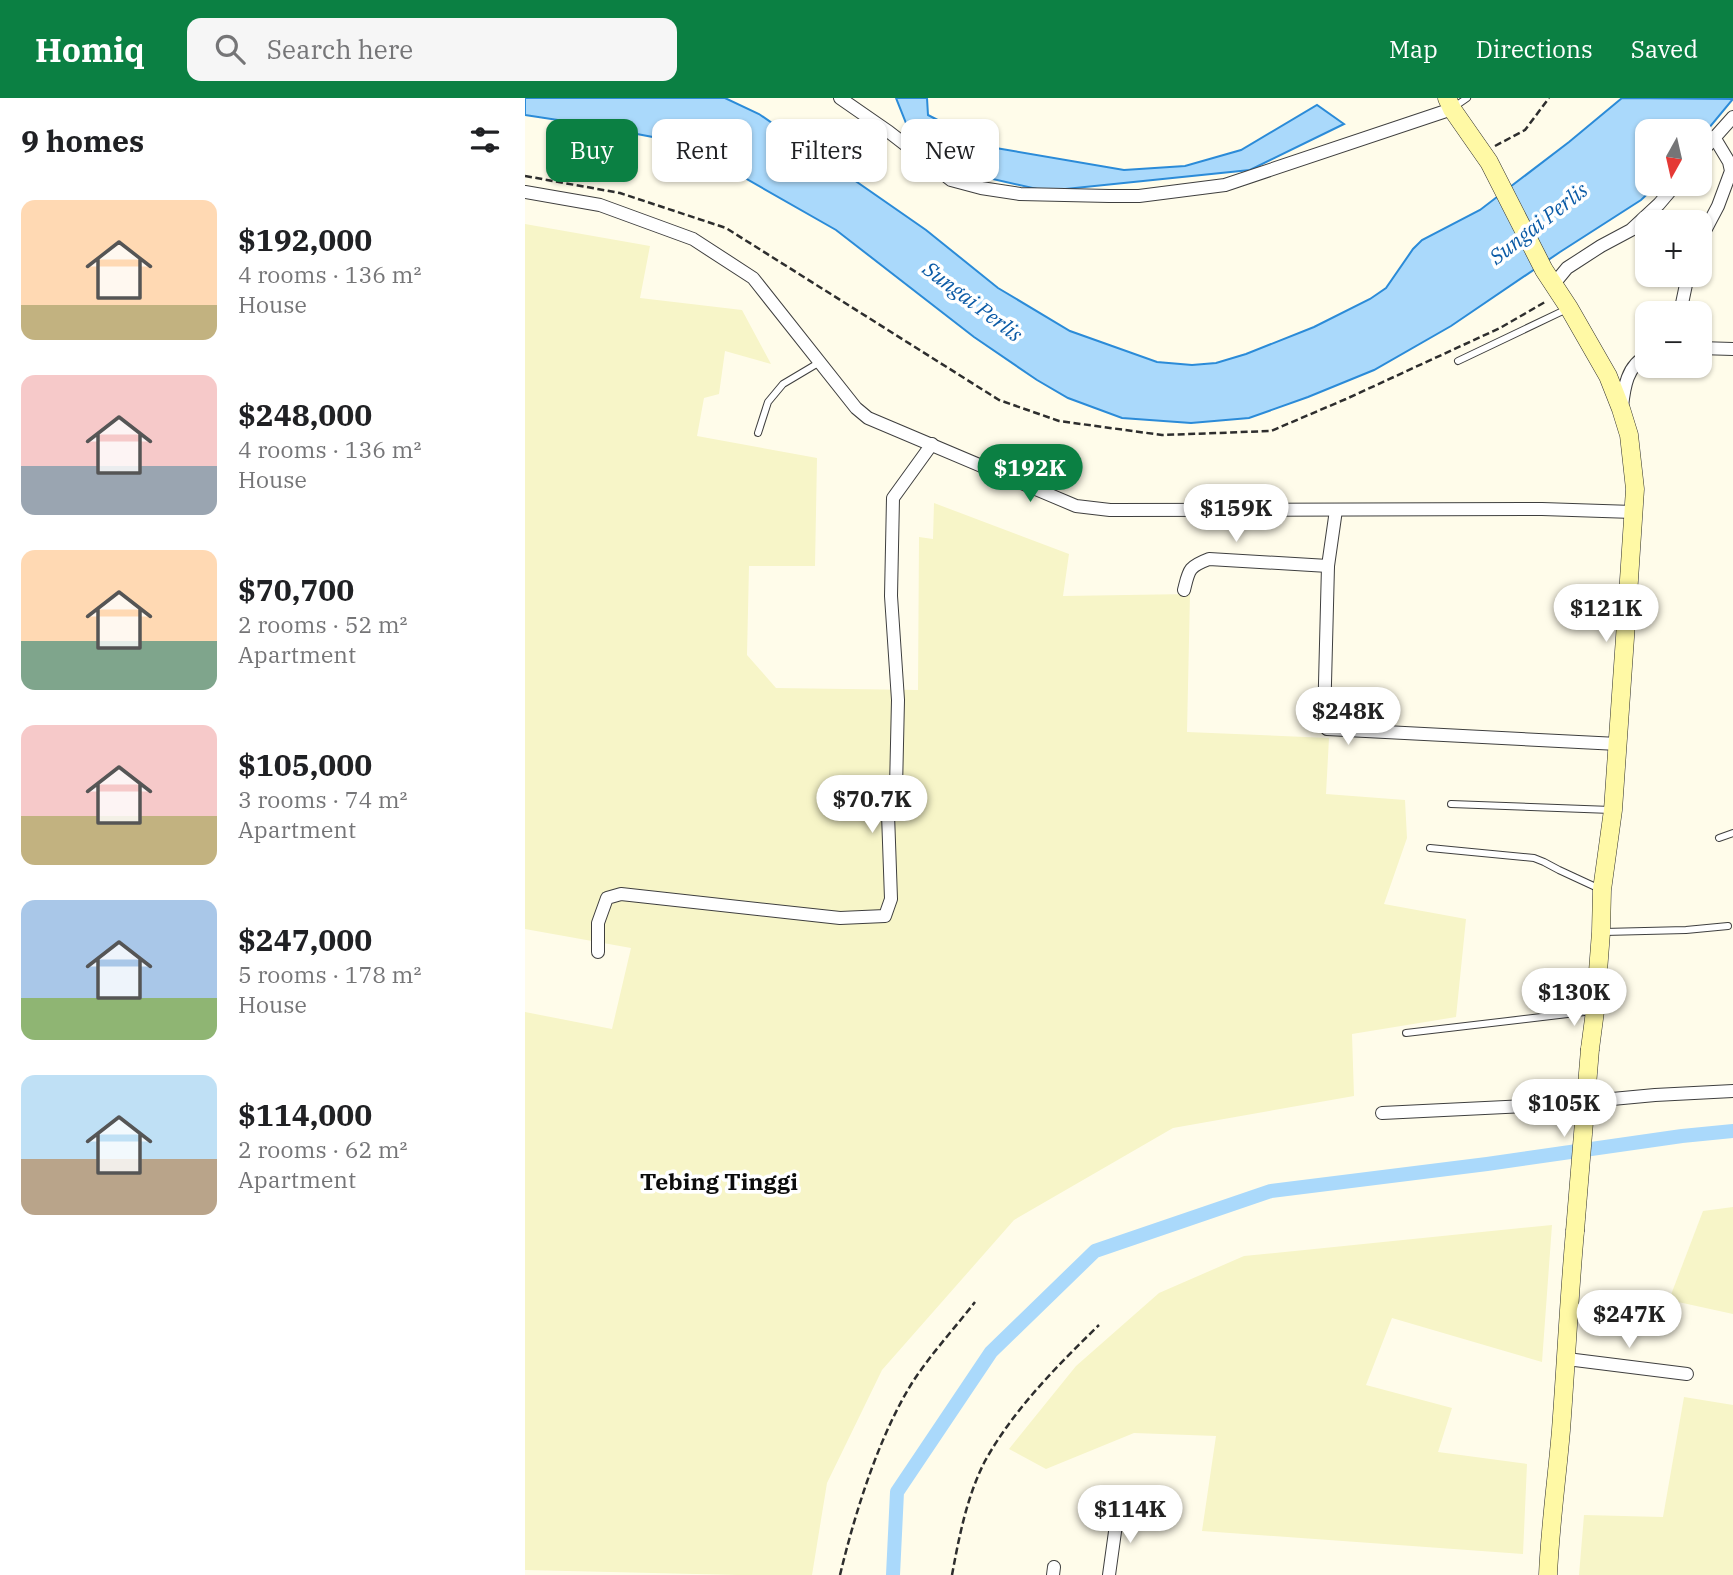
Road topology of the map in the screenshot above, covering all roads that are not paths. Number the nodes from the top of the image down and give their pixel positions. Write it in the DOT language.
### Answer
graph roads {
  1 [pos="839,98"];
  2 [pos="1467,98"];
  3 [pos="1450,104"];
  4 [pos="1733,117"];
  5 [pos="1714,137"];
  6 [pos="1712,139"];
  7 [pos="525,192"];
  8 [pos="1666,196"];
  9 [pos="1712,217"];
  10 [pos="1549,277"];
  11 [pos="1569,308"];
  12 [pos="1712,348"];
  13 [pos="1733,349"];
  14 [pos="1458,361"];
  15 [pos="820,362"];
  16 [pos="1635,366"];
  17 [pos="1621,409"];
  18 [pos="758,433"];
  19 [pos="932,444"];
  20 [pos="1336,510"];
  21 [pos="1633,512"];
  22 [pos="1328,566"];
  23 [pos="1184,590"];
  24 [pos="1618,744"];
  25 [pos="1451,804"];
  26 [pos="1613,810"];
  27 [pos="1733,833"];
  28 [pos="1719,838"];
  29 [pos="1430,848"];
  30 [pos="1602,890"];
  31 [pos="1728,926"];
  32 [pos="1601,932"];
  33 [pos="598,952"];
  34 [pos="1595,1011"];
  35 [pos="1406,1033"];
  36 [pos="1733,1091"];
  37 [pos="1382,1113"];
  38 [pos="1567,1359"];
  39 [pos="1687,1374"];
  40 [pos="1118,1510"];
  41 [pos="1548,1574"];
  42 [pos="1109,1575"];
  1 -- 3 [label="street"];
  2 -- 3 [label="lane"];
  3 -- 10 [label="main road"];
  4 -- 5 [label="street"];
  5 -- 6 [label="street"];
  5 -- 9 [label="street"];
  7 -- 15 [label="street"];
  8 -- 10 [label="street"];
  10 -- 11 [label="main road"];
  11 -- 14 [label="lane"];
  11 -- 17 [label="main road"];
  12 -- 13 [label="street"];
  15 -- 18 [label="lane"];
  15 -- 19 [label="street"];
  16 -- 17 [label="street"];
  17 -- 21 [label="main road"];
  19 -- 20 [label="street"];
  19 -- 33 [label="street"];
  20 -- 21 [label="street"];
  20 -- 22 [label="street"];
  21 -- 24 [label="main road"];
  22 -- 23 [label="street"];
  22 -- 24 [label="street"];
  24 -- 26 [label="main road"];
  25 -- 26 [label="lane"];
  26 -- 30 [label="main road"];
  27 -- 28 [label="lane"];
  29 -- 30 [label="lane"];
  30 -- 32 [label="main road"];
  31 -- 32 [label="lane"];
  32 -- 34 [label="main road"];
  34 -- 35 [label="lane"];
  34 -- 38 [label="main road, bridge"];
  36 -- 37 [label="street"];
  38 -- 39 [label="street"];
  38 -- 41 [label="main road"];
  40 -- 42 [label="street"];
}
